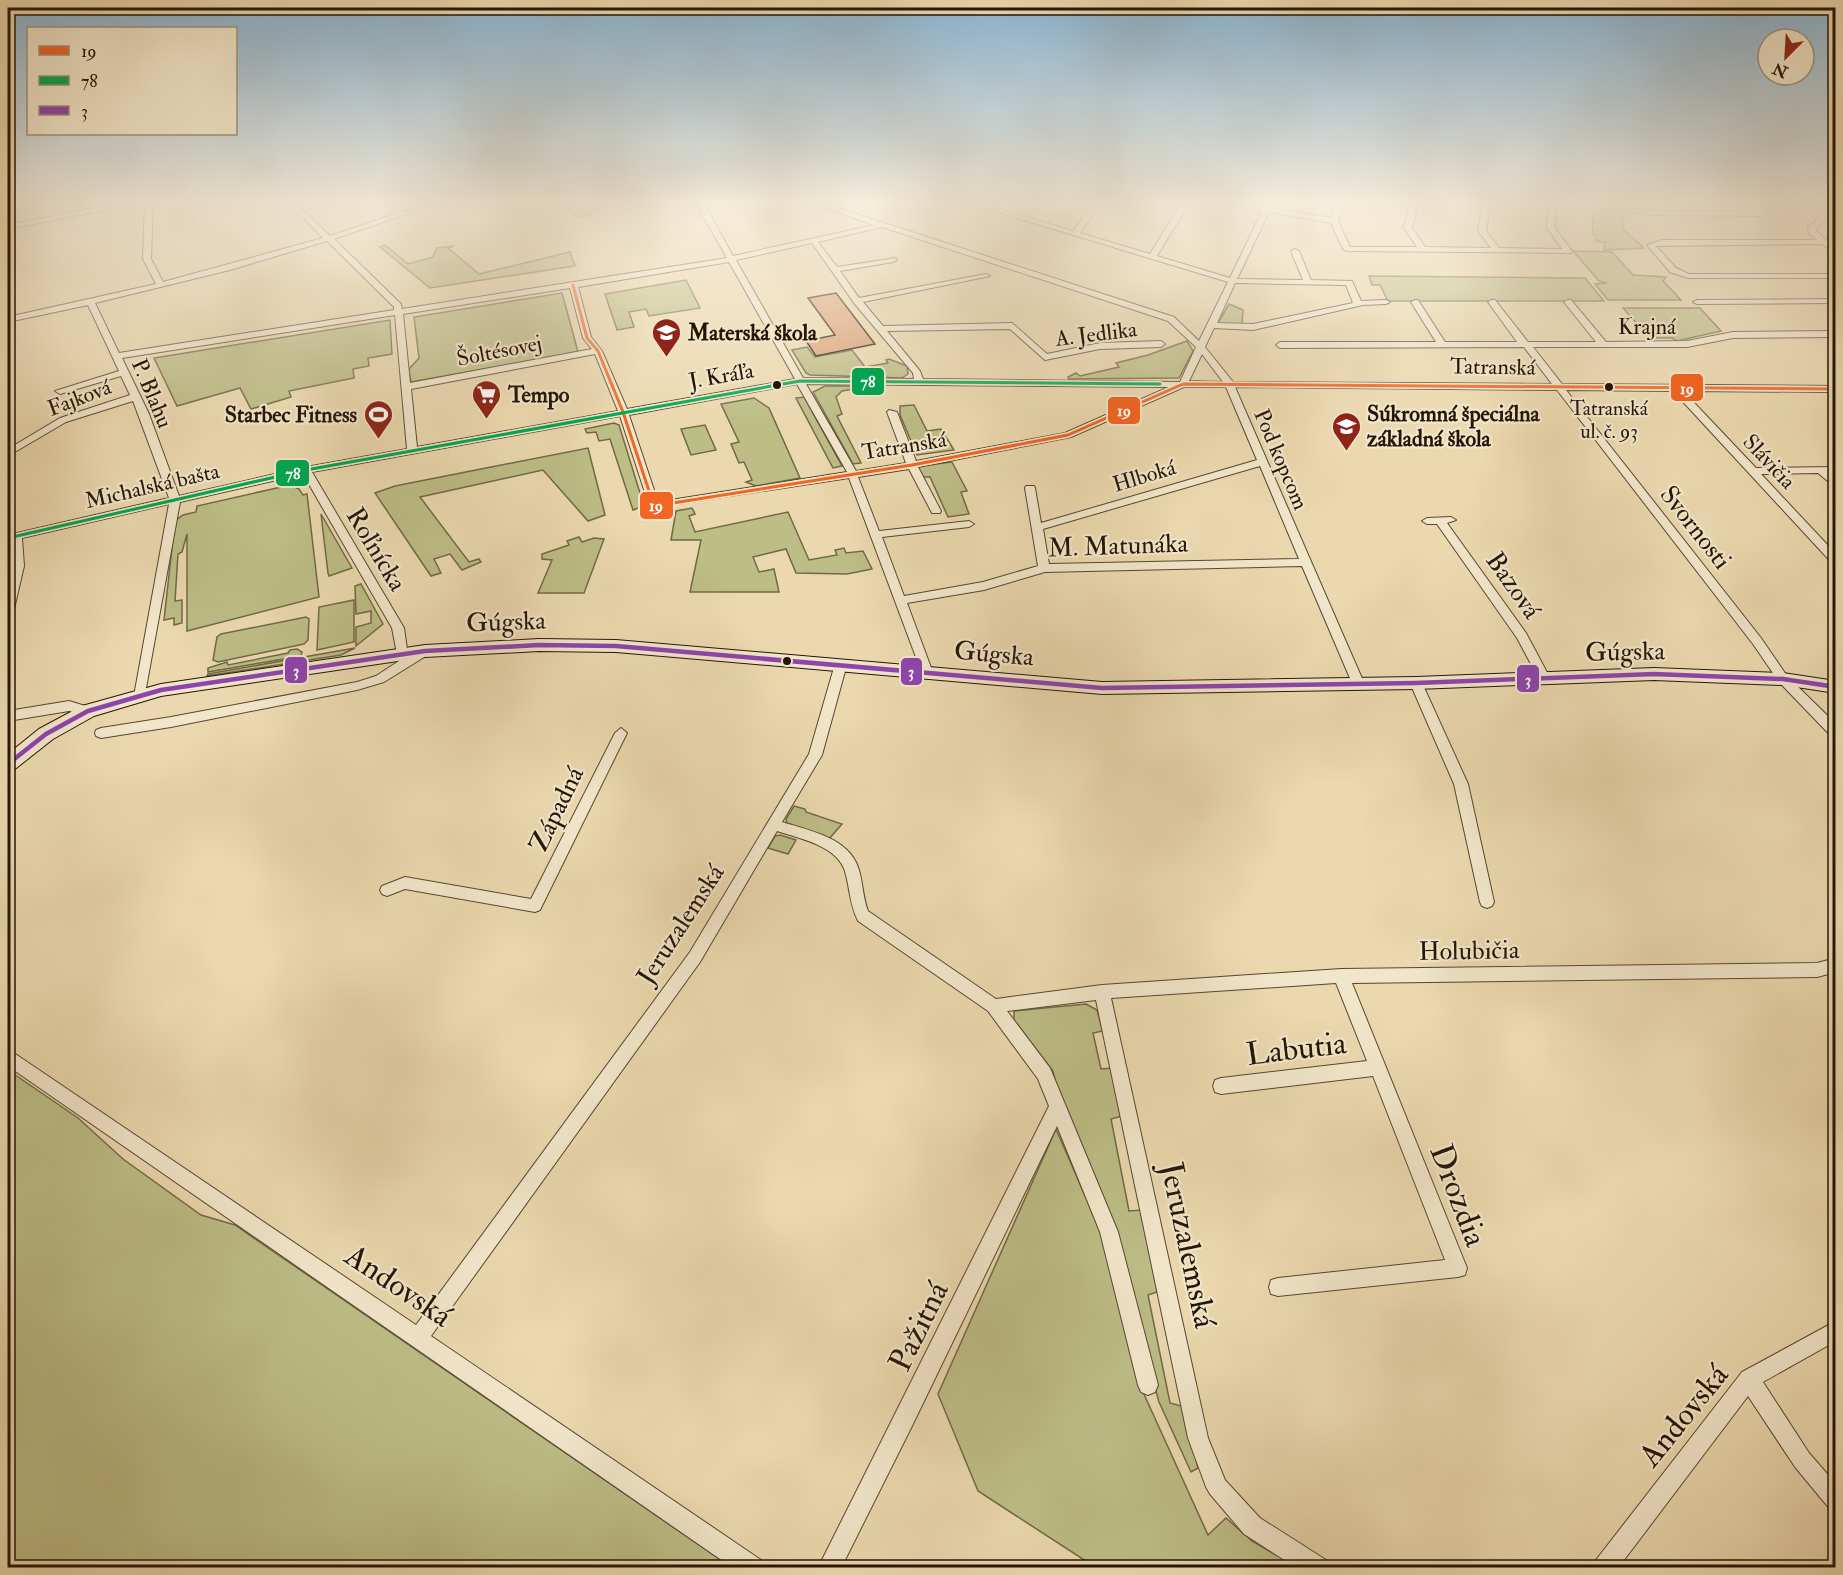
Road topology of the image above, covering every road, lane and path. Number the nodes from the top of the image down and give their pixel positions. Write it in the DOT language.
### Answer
graph roads {
  1 [pos="154,274"];
  2 [pos="203,274"];
  3 [pos="364,274"];
  4 [pos="643,274"];
  5 [pos="740,274"];
  6 [pos="837,274"];
  7 [pos="1036,274"];
  8 [pos="1207,274"];
  9 [pos="1236,274"];
  10 [pos="1304,274"];
  11 [pos="1679,274"];
  12 [pos="986,276"];
  13 [pos="1836,276"];
  14 [pos="1232,281"];
  15 [pos="1308,282"];
  16 [pos="160,285"];
  17 [pos="573,285"];
  18 [pos="857,301"];
  19 [pos="1836,301"];
  20 [pos="1386,302"];
  21 [pos="1415,302"];
  22 [pos="1492,302"];
  23 [pos="1568,302"];
  24 [pos="1697,302"];
  25 [pos="91,303"];
  26 [pos="1358,304"];
  27 [pos="400,312"];
  28 [pos="8,319"];
  29 [pos="1210,325"];
  30 [pos="880,329"];
  31 [pos="1836,334"];
  32 [pos="1161,344"];
  33 [pos="1524,344"];
  34 [pos="1603,344"];
  35 [pos="1280,345"];
  36 [pos="1442,345"];
  37 [pos="1200,346"];
  38 [pos="598,351"];
  39 [pos="116,356"];
  40 [pos="124,372"];
  41 [pos="800,381"];
  42 [pos="919,382"];
  43 [pos="1229,383"];
  44 [pos="1135,384"];
  45 [pos="1184,384"];
  46 [pos="406,387"];
  47 [pos="1559,387"];
  48 [pos="1676,388"];
  49 [pos="1836,389"];
  50 [pos="60,391"];
  51 [pos="135,397"];
  52 [pos="1153,397"];
  53 [pos="623,412"];
  54 [pos="892,412"];
  55 [pos="412,450"];
  56 [pos="8,453"];
  57 [pos="1263,462"];
  58 [pos="912,465"];
  59 [pos="306,470"];
  60 [pos="1820,470"];
  61 [pos="1836,470"];
  62 [pos="1752,471"];
  63 [pos="852,473"];
  64 [pos="1836,485"];
  65 [pos="1030,488"];
  66 [pos="175,500"];
  67 [pos="936,511"];
  68 [pos="1427,521"];
  69 [pos="969,524"];
  70 [pos="1038,527"];
  71 [pos="874,535"];
  72 [pos="12,537"];
  73 [pos="1836,561"];
  74 [pos="1304,562"];
  75 [pos="1044,568"];
  76 [pos="902,600"];
  77 [pos="8,609"];
  78 [pos="425,651"];
  79 [pos="403,654"];
  80 [pos="841,664"];
  81 [pos="927,673"];
  82 [pos="1544,678"];
  83 [pos="1783,679"];
  84 [pos="1358,683"];
  85 [pos="1416,683"];
  86 [pos="1836,687"];
  87 [pos="140,696"];
  88 [pos="35,711"];
  89 [pos="88,711"];
  90 [pos="8,716"];
  91 [pos="101,733"];
  92 [pos="621,733"];
  93 [pos="1836,733"];
  94 [pos="46,734"];
  95 [pos="8,764"];
  96 [pos="775,825"];
  97 [pos="387,890"];
  98 [pos="1487,902"];
  99 [pos="1836,965"];
  100 [pos="1341,976"];
  101 [pos="1102,992"];
  102 [pos="994,1006"];
  103 [pos="8,1057"];
  104 [pos="1377,1068"];
  105 [pos="1221,1086"];
  106 [pos="1056,1110"];
  107 [pos="1278,1287"];
  108 [pos="1836,1330"];
  109 [pos="419,1337"];
  110 [pos="1749,1379"];
  111 [pos="1148,1385"];
  112 [pos="1836,1501"];
  113 [pos="753,1568"];
  114 [pos="829,1568"];
  115 [pos="1318,1568"];
  116 [pos="1604,1568"];
  1 -- 16 [label="street"];
  2 -- 16 [label="street"];
  3 -- 27 [label="street"];
  4 -- 17 [label="street"];
  5 -- 41 [label="street"];
  6 -- 18 [label="street"];
  7 -- 37 [label="street, Pod kopcom"];
  8 -- 14 [label="street"];
  9 -- 14 [label="street"];
  10 -- 15 [label="street"];
  11 -- 13 [label="street"];
  12 -- 18 [label="street"];
  14 -- 15 [label="street"];
  14 -- 29 [label="street"];
  15 -- 26 [label="street"];
  16 -- 25 [label="street"];
  17 -- 27 [label="street"];
  17 -- 38 [label="street"];
  18 -- 30 [label="street"];
  19 -- 24 [label="street"];
  20 -- 26 [label="street"];
  21 -- 36 [label="street"];
  22 -- 33 [label="street"];
  23 -- 34 [label="street, Krajná"];
  25 -- 28 [label="street"];
  25 -- 39 [label="street, P. Blahu"];
  26 -- 29 [label="street"];
  27 -- 39 [label="street"];
  27 -- 46 [label="street"];
  29 -- 37 [label="street"];
  30 -- 32 [label="street, A. Jedlika"];
  30 -- 42 [label="street"];
  31 -- 34 [label="street, Krajná"];
  33 -- 34 [label="street, Krajná"];
  33 -- 36 [label="street, Krajná"];
  33 -- 47 [label="street, Svornosti"];
  35 -- 36 [label="street, Krajná"];
  37 -- 43 [label="street, Pod kopcom"];
  37 -- 45 [label="street"];
  38 -- 46 [label="street, Šoltésovej"];
  38 -- 53 [label="street"];
  39 -- 40 [label="street, P. Blahu"];
  40 -- 50 [label="street"];
  40 -- 51 [label="street, P. Blahu"];
  41 -- 42 [label="street, J. Kráľa"];
  41 -- 53 [label="street, J. Kráľa"];
  41 -- 63 [label="street"];
  42 -- 44 [label="street, J. Kráľa"];
  43 -- 45 [label="street, Tatranská"];
  43 -- 47 [label="street, Tatranská"];
  43 -- 57 [label="street, Pod kopcom"];
  44 -- 45 [label="street, J. Kráľa"];
  44 -- 52 [label="street"];
  45 -- 52 [label="street, Tatranská"];
  46 -- 55 [label="street"];
  47 -- 48 [label="street, Tatranská"];
  47 -- 83 [label="street, Svornosti"];
  48 -- 49 [label="street, Tatranská"];
  48 -- 62 [label="street, Slávičia"];
  51 -- 56 [label="street, Fajková"];
  51 -- 66 [label="street, P. Blahu"];
  52 -- 58 [label="street, Tatranská"];
  53 -- 55 [label="street, J. Kráľa"];
  53 -- 63 [label="street, Tatranská"];
  54 -- 58 [label="street"];
  55 -- 59 [label="street, J. Kráľa"];
  57 -- 70 [label="street, Hlboká"];
  57 -- 74 [label="street, Pod kopcom"];
  58 -- 63 [label="street, Tatranská"];
  58 -- 67 [label="street"];
  59 -- 66 [label="street, Michalská bašta"];
  59 -- 79 [label="street, Roľnícka"];
  60 -- 61 [label="street"];
  60 -- 62 [label="street"];
  60 -- 64 [label="street"];
  62 -- 73 [label="street, Slávičia"];
  63 -- 71 [label="street"];
  65 -- 70 [label="street"];
  66 -- 72 [label="street, Michalská bašta"];
  66 -- 87 [label="street"];
  68 -- 82 [label="street, Bazová"];
  69 -- 71 [label="street"];
  70 -- 75 [label="street"];
  71 -- 76 [label="street"];
  72 -- 77 [label="street"];
  74 -- 75 [label="street, M. Matunáka"];
  74 -- 84 [label="street, Pod kopcom"];
  75 -- 76 [label="street, M. Matunáka"];
  76 -- 81 [label="street"];
  78 -- 79 [label="main road, Gúgska"];
  78 -- 80 [label="main road, Gúgska"];
  78 -- 91 [label="street"];
  79 -- 87 [label="main road, Gúgska"];
  80 -- 81 [label="main road, Gúgska"];
  80 -- 96 [label="street, Jeruzalemská"];
  81 -- 84 [label="main road, Gúgska"];
  82 -- 83 [label="main road, Gúgska"];
  82 -- 85 [label="main road, Gúgska"];
  83 -- 86 [label="main road, Gúgska"];
  83 -- 93 [label="street, Svornosti"];
  84 -- 85 [label="main road, Gúgska"];
  85 -- 98 [label="street"];
  87 -- 89 [label="main road, Gúgska"];
  88 -- 89 [label="street"];
  88 -- 90 [label="street"];
  88 -- 94 [label="street"];
  89 -- 94 [label="main road, Gúgska"];
  92 -- 97 [label="street, Západná"];
  94 -- 95 [label="main road, Gúgska"];
  96 -- 102 [label="street"];
  96 -- 109 [label="street, Jeruzalemská"];
  99 -- 100 [label="street, Holubičia"];
  100 -- 101 [label="street, Holubičia"];
  100 -- 104 [label="street, Drozdia"];
  101 -- 102 [label="street"];
  101 -- 115 [label="street, Jeruzalemská"];
  102 -- 106 [label="street"];
  103 -- 109 [label="street, Andovská"];
  104 -- 105 [label="street, Labutia"];
  104 -- 107 [label="street, Drozdia"];
  106 -- 111 [label="street"];
  106 -- 114 [label="street, Pažitná"];
  108 -- 110 [label="street, Andovská"];
  109 -- 113 [label="street, Andovská"];
  110 -- 112 [label="street"];
  110 -- 116 [label="street, Andovská"];
}
